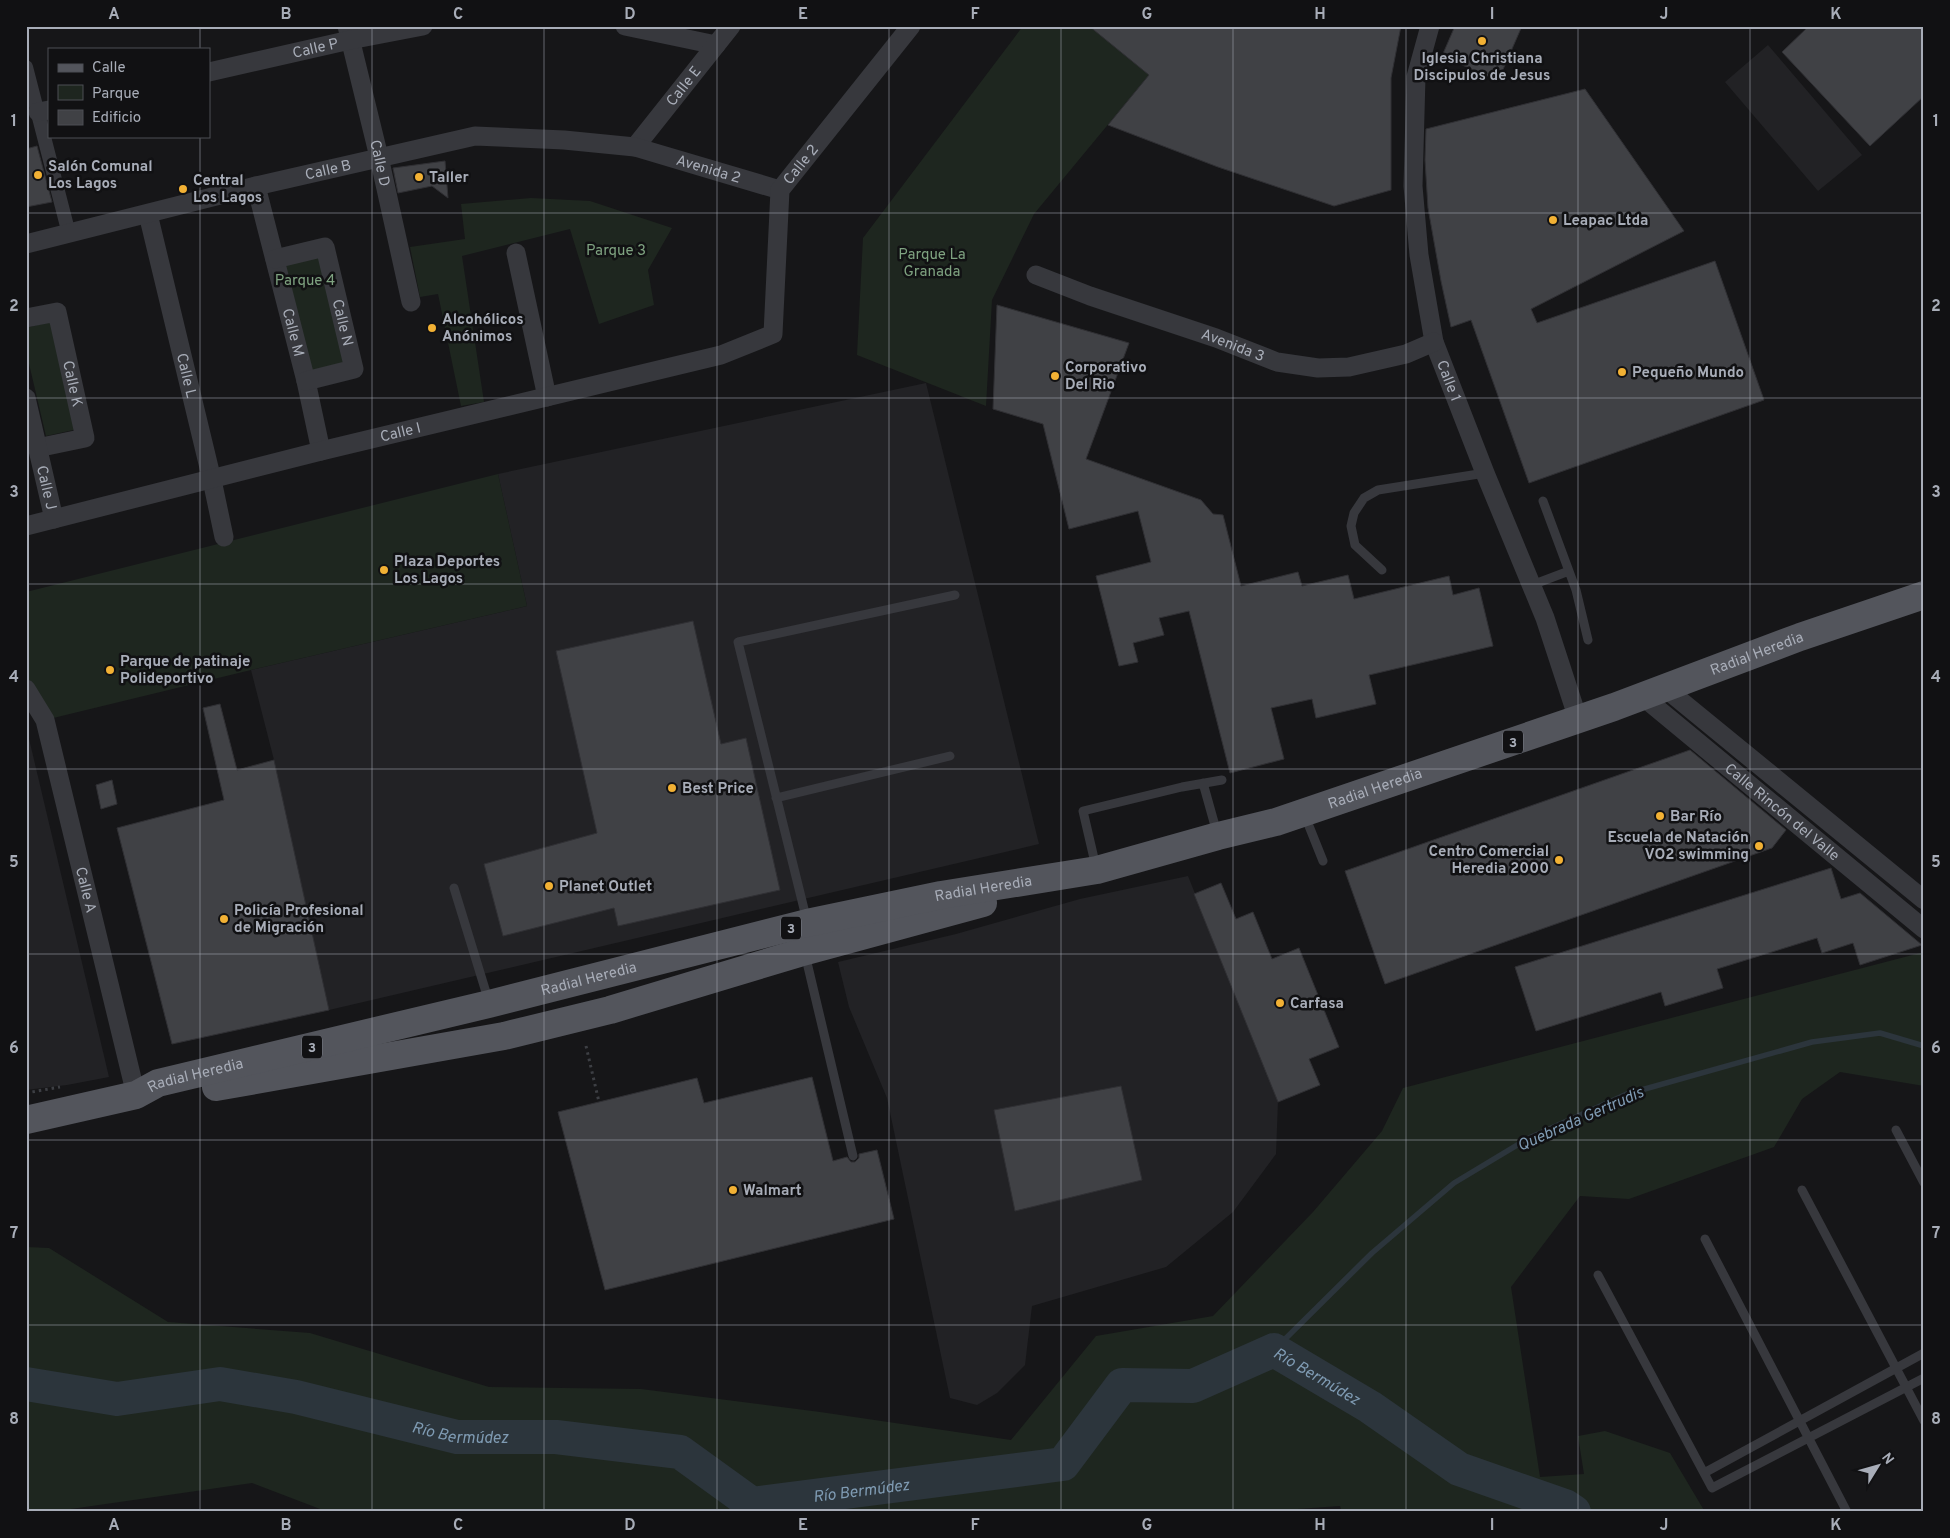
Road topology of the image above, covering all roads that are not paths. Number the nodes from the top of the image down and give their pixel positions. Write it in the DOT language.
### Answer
graph roads {
  1 [pos="423,26"];
  2 [pos="625,26"];
  3 [pos="731,26"];
  4 [pos="911,26"];
  5 [pos="1430,26"];
  6 [pos="348,33"];
  7 [pos="716,45"];
  8 [pos="26,67"];
  9 [pos="210,72"];
  10 [pos="43,111"];
  11 [pos="48,135"];
  12 [pos="49,138"];
  13 [pos="635,147"];
  14 [pos="379,157"];
  15 [pos="256,186"];
  16 [pos="780,190"];
  17 [pos="148,214"];
  18 [pos="69,234"];
  19 [pos="26,244"];
  20 [pos="516,253"];
  21 [pos="275,259"];
  22 [pos="1036,275"];
  23 [pos="411,302"];
  24 [pos="26,318"];
  25 [pos="773,334"];
  26 [pos="1434,342"];
  27 [pos="306,381"];
  28 [pos="547,397"];
  29 [pos="26,398"];
  30 [pos="37,448"];
  31 [pos="321,451"];
  32 [pos="1485,473"];
  33 [pos="212,480"];
  34 [pos="1543,501"];
  35 [pos="54,519"];
  36 [pos="26,526"];
  37 [pos="224,537"];
  38 [pos="1382,570"];
  39 [pos="1569,571"];
  40 [pos="1532,585"];
  41 [pos="1924,594"];
  42 [pos="955,595"];
  43 [pos="1588,640"];
  44 [pos="26,688"];
  45 [pos="1654,692"];
  46 [pos="1578,719"];
  47 [pos="950,756"];
  48 [pos="1222,780"];
  49 [pos="1203,783"];
  50 [pos="776,798"];
  51 [pos="1304,813"];
  52 [pos="1218,836"];
  53 [pos="1323,861"];
  54 [pos="1097,870"];
  55 [pos="454,888"];
  56 [pos="1924,900"];
  57 [pos="807,923"];
  58 [pos="1924,929"];
  59 [pos="804,951"];
  60 [pos="489,1004"];
  61 [pos="504,1036"];
  62 [pos="181,1078"];
  63 [pos="136,1095"];
  64 [pos="26,1120"];
  65 [pos="1896,1130"];
  66 [pos="853,1156"];
  67 [pos="1924,1183"];
  68 [pos="1802,1190"];
  69 [pos="1705,1239"];
  70 [pos="1598,1274"];
  71 [pos="1924,1353"];
  72 [pos="1896,1368"];
  73 [pos="1924,1378"];
  74 [pos="1906,1387"];
  75 [pos="1799,1421"];
  76 [pos="1924,1421"];
  77 [pos="1808,1439"];
  78 [pos="1704,1473"];
  79 [pos="1847,1512"];
  1 -- 6 [label="street, Calle P"];
  2 -- 7 [label="street"];
  3 -- 7 [label="street, Calle E"];
  4 -- 16 [label="street, Calle 2"];
  5 -- 26 [label="street, Calle 1"];
  6 -- 9 [label="street, Calle P"];
  6 -- 14 [label="street, Calle D"];
  7 -- 13 [label="street, Calle E"];
  8 -- 10 [label="street"];
  10 -- 11 [label="street"];
  12 -- 18 [label="street"];
  13 -- 14 [label="street, Calle B"];
  13 -- 16 [label="street, Avenida 2"];
  14 -- 15 [label="street, Calle B"];
  14 -- 23 [label="street, Calle D"];
  15 -- 17 [label="street, Calle B"];
  15 -- 21 [label="street, Calle M"];
  16 -- 25 [label="street, Calle 2"];
  17 -- 18 [label="street, Calle B"];
  17 -- 33 [label="street, Calle L"];
  18 -- 19 [label="street, Calle B"];
  20 -- 28 [label="street"];
  21 -- 27 [label="street, Calle M"];
  21 -- 27 [label="street, Calle N"];
  22 -- 26 [label="street, Avenida 3"];
  24 -- 30 [label="street, Calle K"];
  25 -- 28 [label="street, Calle I"];
  26 -- 32 [label="street, Calle 1"];
  27 -- 31 [label="street, Calle M"];
  28 -- 31 [label="street, Calle I"];
  29 -- 30 [label="street, Calle J"];
  30 -- 35 [label="street, Calle J"];
  31 -- 33 [label="street, Calle I"];
  32 -- 38 [label="lane"];
  32 -- 40 [label="street, Calle 1"];
  33 -- 35 [label="street, Calle I"];
  33 -- 37 [label="street, Calle L"];
  34 -- 39 [label="lane"];
  35 -- 36 [label="street, Calle I"];
  39 -- 40 [label="lane"];
  39 -- 43 [label="lane"];
  40 -- 46 [label="street, Calle 1"];
  41 -- 45 [label="main road, Radial Heredia / 3"];
  42 -- 50 [label="lane"];
  44 -- 63 [label="street, Calle A"];
  45 -- 46 [label="main road, Radial Heredia / 3"];
  45 -- 56 [label="street, Calle Rincón del Valle"];
  45 -- 58 [label="street, Calle Rincón del Valle"];
  46 -- 51 [label="main road, Radial Heredia / 3"];
  47 -- 50 [label="lane"];
  48 -- 49 [label="lane"];
  49 -- 52 [label="lane"];
  49 -- 54 [label="lane"];
  50 -- 57 [label="lane"];
  51 -- 52 [label="main road, Radial Heredia / 3"];
  51 -- 53 [label="lane"];
  52 -- 54 [label="main road, Radial Heredia / 3"];
  54 -- 57 [label="main road, Radial Heredia / 3"];
  54 -- 59 [label="main road"];
  55 -- 60 [label="lane"];
  57 -- 60 [label="main road, Radial Heredia / 3"];
  57 -- 61 [label="main road"];
  59 -- 61 [label="main road"];
  59 -- 66 [label="lane"];
  60 -- 62 [label="main road, Radial Heredia / 3"];
  61 -- 62 [label="main road"];
  61 -- 63 [label="main road"];
  62 -- 63 [label="main road, Radial Heredia / 3"];
  63 -- 64 [label="main road, Radial Heredia / 3"];
  65 -- 67 [label="lane"];
  68 -- 72 [label="lane"];
  69 -- 75 [label="lane"];
  70 -- 78 [label="lane"];
  71 -- 72 [label="lane"];
  72 -- 74 [label="lane"];
  72 -- 75 [label="lane"];
  73 -- 74 [label="lane"];
  74 -- 76 [label="lane"];
  74 -- 77 [label="lane"];
  75 -- 77 [label="lane"];
  75 -- 78 [label="lane"];
  77 -- 78 [label="lane"];
  77 -- 79 [label="lane"];
}
